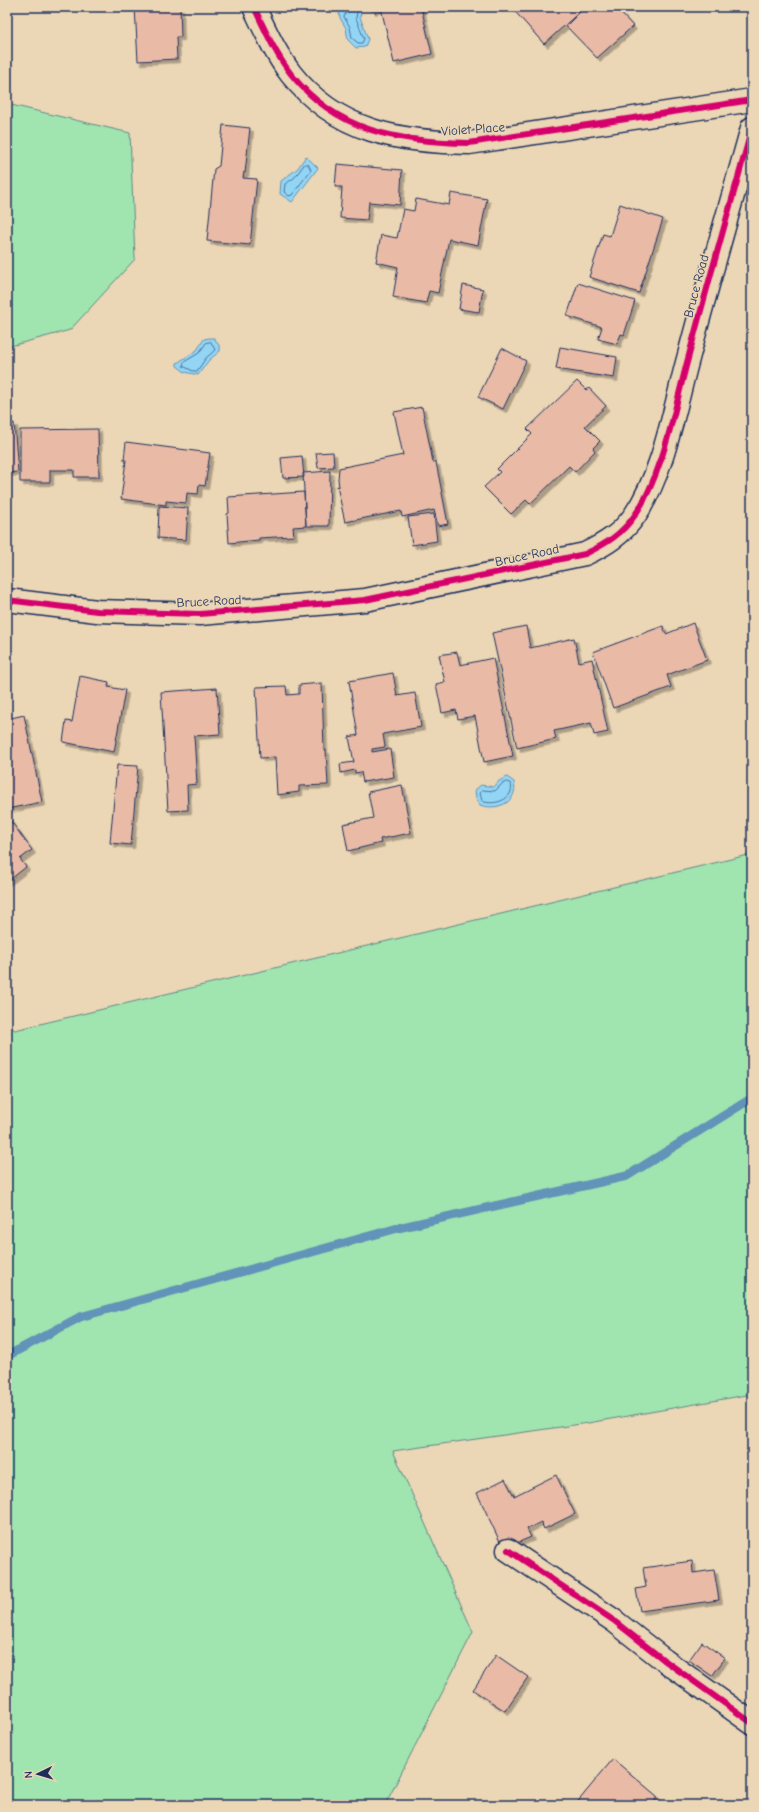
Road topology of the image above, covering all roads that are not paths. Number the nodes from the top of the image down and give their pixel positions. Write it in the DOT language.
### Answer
graph roads {
  1 [pos="254,7"];
  2 [pos="752,100"];
  3 [pos="752,128"];
  4 [pos="7,600"];
  5 [pos="508,1550"];
  6 [pos="752,1723"];
  1 -- 2 [label="street, Violet Place"];
  3 -- 4 [label="street, Bruce Road"];
  5 -- 6 [label="street"];
}
